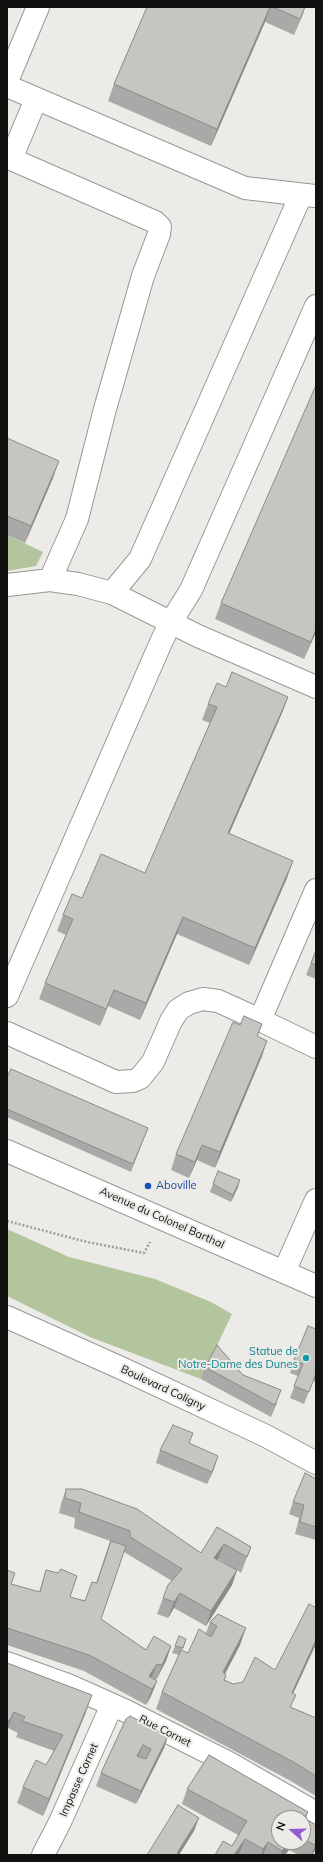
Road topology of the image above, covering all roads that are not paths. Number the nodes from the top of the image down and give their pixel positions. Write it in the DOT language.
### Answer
graph roads {
  1 [pos="38,7"];
  2 [pos="7,81"];
  3 [pos="7,86"];
  4 [pos="36,99"];
  5 [pos="308,195"];
  6 [pos="316,306"];
  7 [pos="50,580"];
  8 [pos="7,585"];
  9 [pos="112,593"];
  10 [pos="171,622"];
  11 [pos="316,687"];
  12 [pos="316,890"];
  13 [pos="7,996"];
  14 [pos="260,1020"];
  15 [pos="7,1033"];
  16 [pos="316,1047"];
  17 [pos="7,1151"];
  18 [pos="316,1200"];
  19 [pos="284,1272"];
  20 [pos="316,1286"];
  21 [pos="7,1317"];
  22 [pos="316,1463"];
  23 [pos="7,1663"];
  24 [pos="112,1705"];
  25 [pos="316,1813"];
  26 [pos="43,1855"];
  1 -- 2 [label="street"];
  3 -- 4 [label="street"];
  4 -- 5 [label="street"];
  4 -- 7 [label="street"];
  5 -- 9 [label="street"];
  6 -- 10 [label="street"];
  7 -- 8 [label="street"];
  7 -- 9 [label="street"];
  9 -- 10 [label="street"];
  10 -- 11 [label="street"];
  10 -- 13 [label="street"];
  12 -- 14 [label="street"];
  14 -- 15 [label="street"];
  14 -- 16 [label="street"];
  17 -- 19 [label="street, Avenue du Colonel Barthal"];
  18 -- 19 [label="street"];
  19 -- 20 [label="street, Avenue du Colonel Barthal"];
  21 -- 22 [label="street, Boulevard Coligny"];
  23 -- 24 [label="street, Rue Cornet"];
  24 -- 25 [label="street, Rue Cornet"];
  24 -- 26 [label="street, Impasse Cornet"];
}
